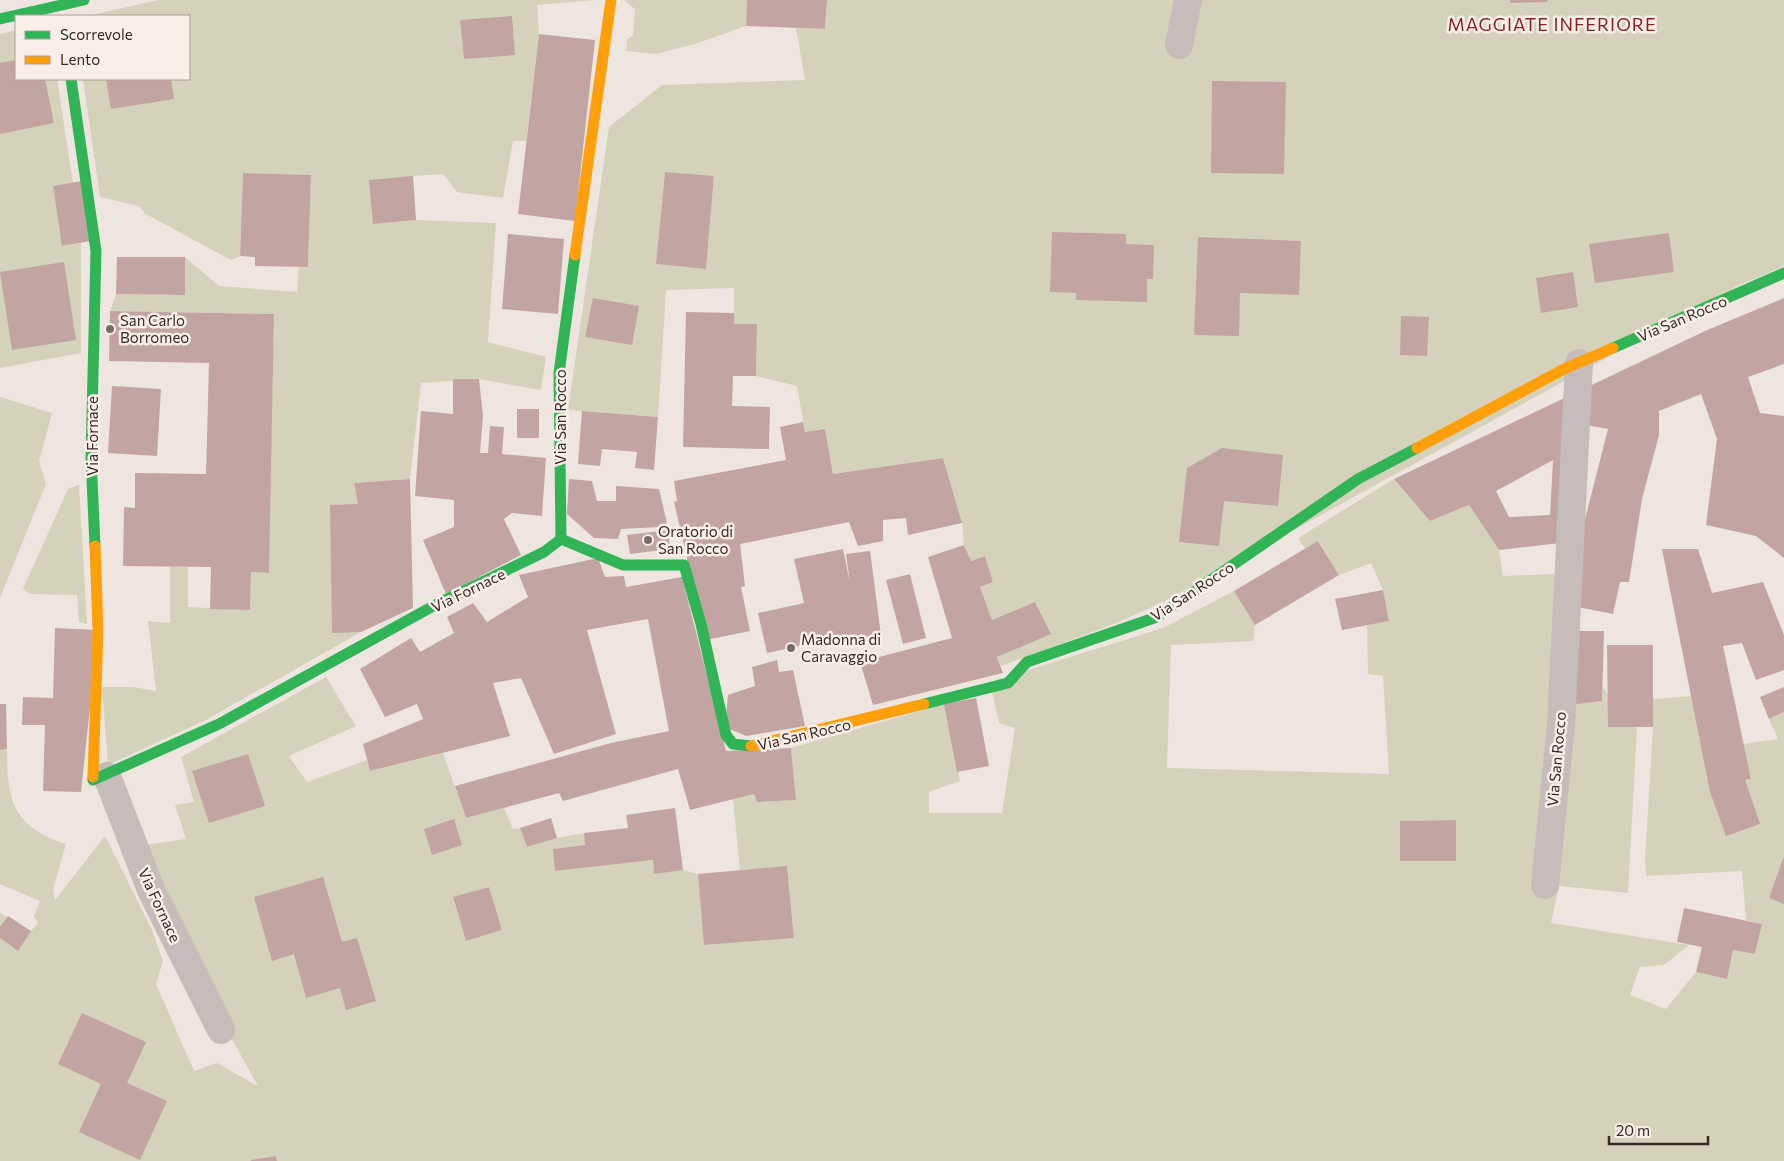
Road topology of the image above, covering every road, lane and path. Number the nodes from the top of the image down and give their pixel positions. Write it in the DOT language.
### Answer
graph roads {
  1 [pos="611,0"];
  2 [pos="1188,0"];
  3 [pos="69,7"];
  4 [pos="23,15"];
  5 [pos="15,16"];
  6 [pos="0,19"];
  7 [pos="1179,45"];
  8 [pos="71,80"];
  9 [pos="1784,273"];
  10 [pos="1579,363"];
  11 [pos="561,539"];
  12 [pos="107,776"];
  13 [pos="1545,885"];
  14 [pos="221,1030"];
  1 -- 11 [label="street, Via San Rocco"];
  2 -- 7 [label="street"];
  3 -- 4 [label="street"];
  5 -- 6 [label="street"];
  8 -- 12 [label="street, Via Fornace"];
  9 -- 10 [label="street, Via San Rocco"];
  10 -- 11 [label="street, Via San Rocco"];
  10 -- 13 [label="street, Via San Rocco"];
  11 -- 12 [label="street, Via Fornace"];
  12 -- 14 [label="street, Via Fornace"];
}
